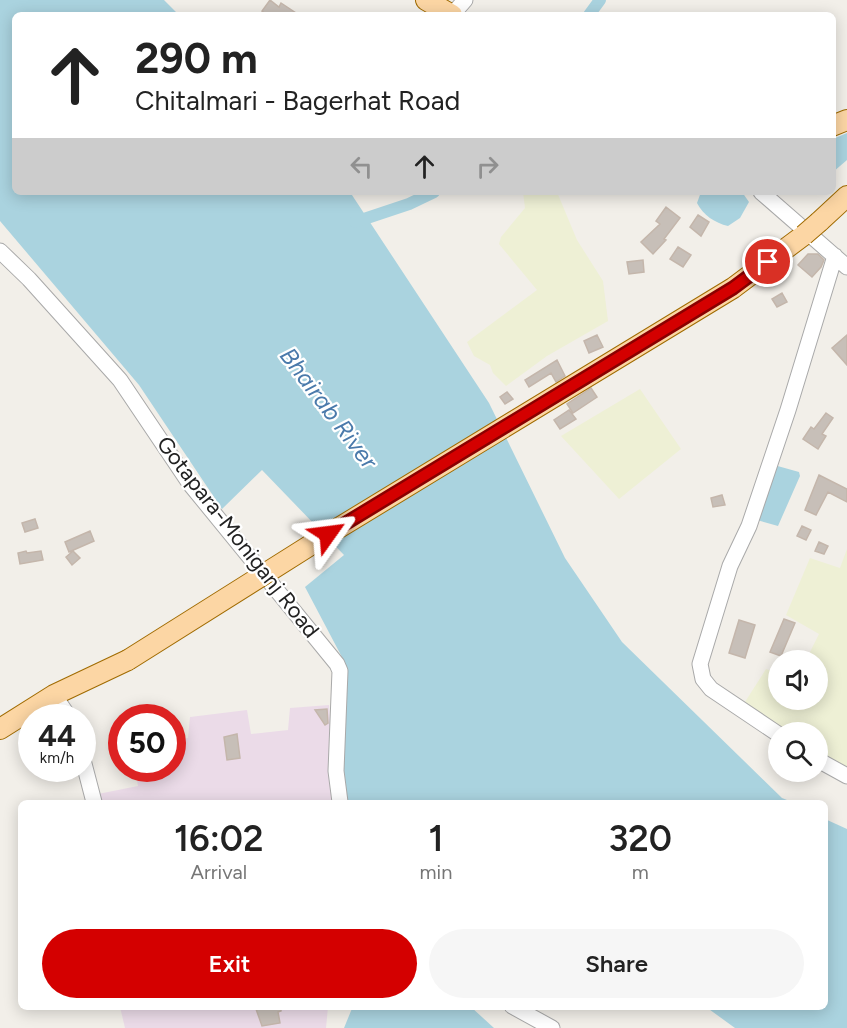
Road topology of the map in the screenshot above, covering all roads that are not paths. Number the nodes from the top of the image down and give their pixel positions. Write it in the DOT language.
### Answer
graph roads {
  1 [pos="426,0"];
  2 [pos="465,0"];
  3 [pos="447,12"];
  4 [pos="455,12"];
  5 [pos="764,195"];
  6 [pos="847,196"];
  7 [pos="0,252"];
  8 [pos="835,256"];
  9 [pos="847,267"];
  10 [pos="54,695"];
  11 [pos="60,704"];
  12 [pos="768,727"];
  13 [pos="0,729"];
  14 [pos="828,766"];
  15 [pos="847,776"];
  16 [pos="89,782"];
  17 [pos="93,800"];
  18 [pos="340,800"];
  19 [pos="519,1010"];
  20 [pos="552,1028"];
  1 -- 3 [label="main road"];
  2 -- 4 [label="street"];
  5 -- 8 [label="street"];
  6 -- 10 [label="main road, bridge"];
  7 -- 18 [label="street, Gotapara-Moniganj Road"];
  8 -- 9 [label="street"];
  8 -- 12 [label="street"];
  10 -- 11 [label="street"];
  10 -- 13 [label="main road"];
  14 -- 15 [label="street"];
  16 -- 17 [label="street"];
  19 -- 20 [label="street"];
}
